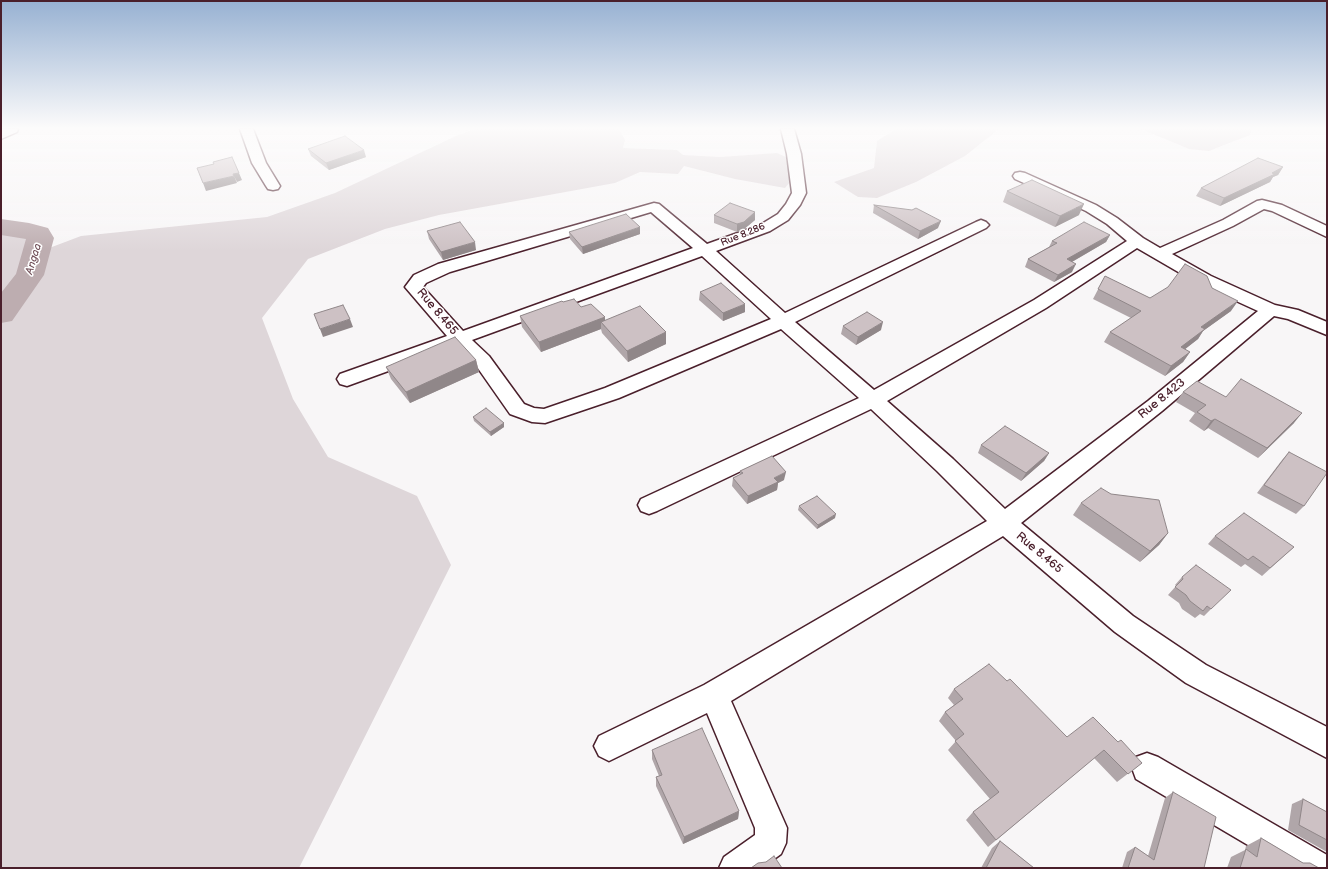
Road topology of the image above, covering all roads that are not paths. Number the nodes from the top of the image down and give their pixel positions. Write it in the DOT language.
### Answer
graph roads {
  1 [pos="263,170"];
  2 [pos="796,170"];
  3 [pos="1020,176"];
  4 [pos="272,186"];
  5 [pos="981,225"];
  6 [pos="1327,232"];
  7 [pos="1137,241"];
  8 [pos="705,251"];
  9 [pos="1158,254"];
  10 [pos="1270,310"];
  11 [pos="783,321"];
  12 [pos="1327,329"];
  13 [pos="459,338"];
  14 [pos="347,379"];
  15 [pos="873,400"];
  16 [pos="649,505"];
  17 [pos="1004,524"];
  18 [pos="714,695"];
  19 [pos="1327,743"];
  20 [pos="610,746"];
  21 [pos="1147,768"];
  22 [pos="735,868"];
  23 [pos="1318,868"];
  1 -- 4 [label="street"];
  2 -- 8 [label="street, Rue 8.286"];
  3 -- 7 [label="street"];
  5 -- 11 [label="street"];
  6 -- 9 [label="street"];
  7 -- 9 [label="street"];
  7 -- 15 [label="street"];
  8 -- 11 [label="street, Rue 8.465"];
  8 -- 13 [label="street, Rue 8.286"];
  8 -- 13 [label="street, Rue 8.465"];
  9 -- 10 [label="street"];
  10 -- 12 [label="street"];
  10 -- 17 [label="street, Rue 8.423"];
  11 -- 13 [label="street, Rue 8.465"];
  11 -- 15 [label="street, Rue 8.465"];
  13 -- 14 [label="street, Rue 8.286"];
  15 -- 16 [label="street"];
  15 -- 17 [label="street, Rue 8.465"];
  17 -- 18 [label="street, Rue 8.423"];
  17 -- 19 [label="street, Rue 8.465"];
  18 -- 20 [label="street, Rue 8.423"];
  18 -- 22 [label="street"];
  21 -- 23 [label="street"];
}
